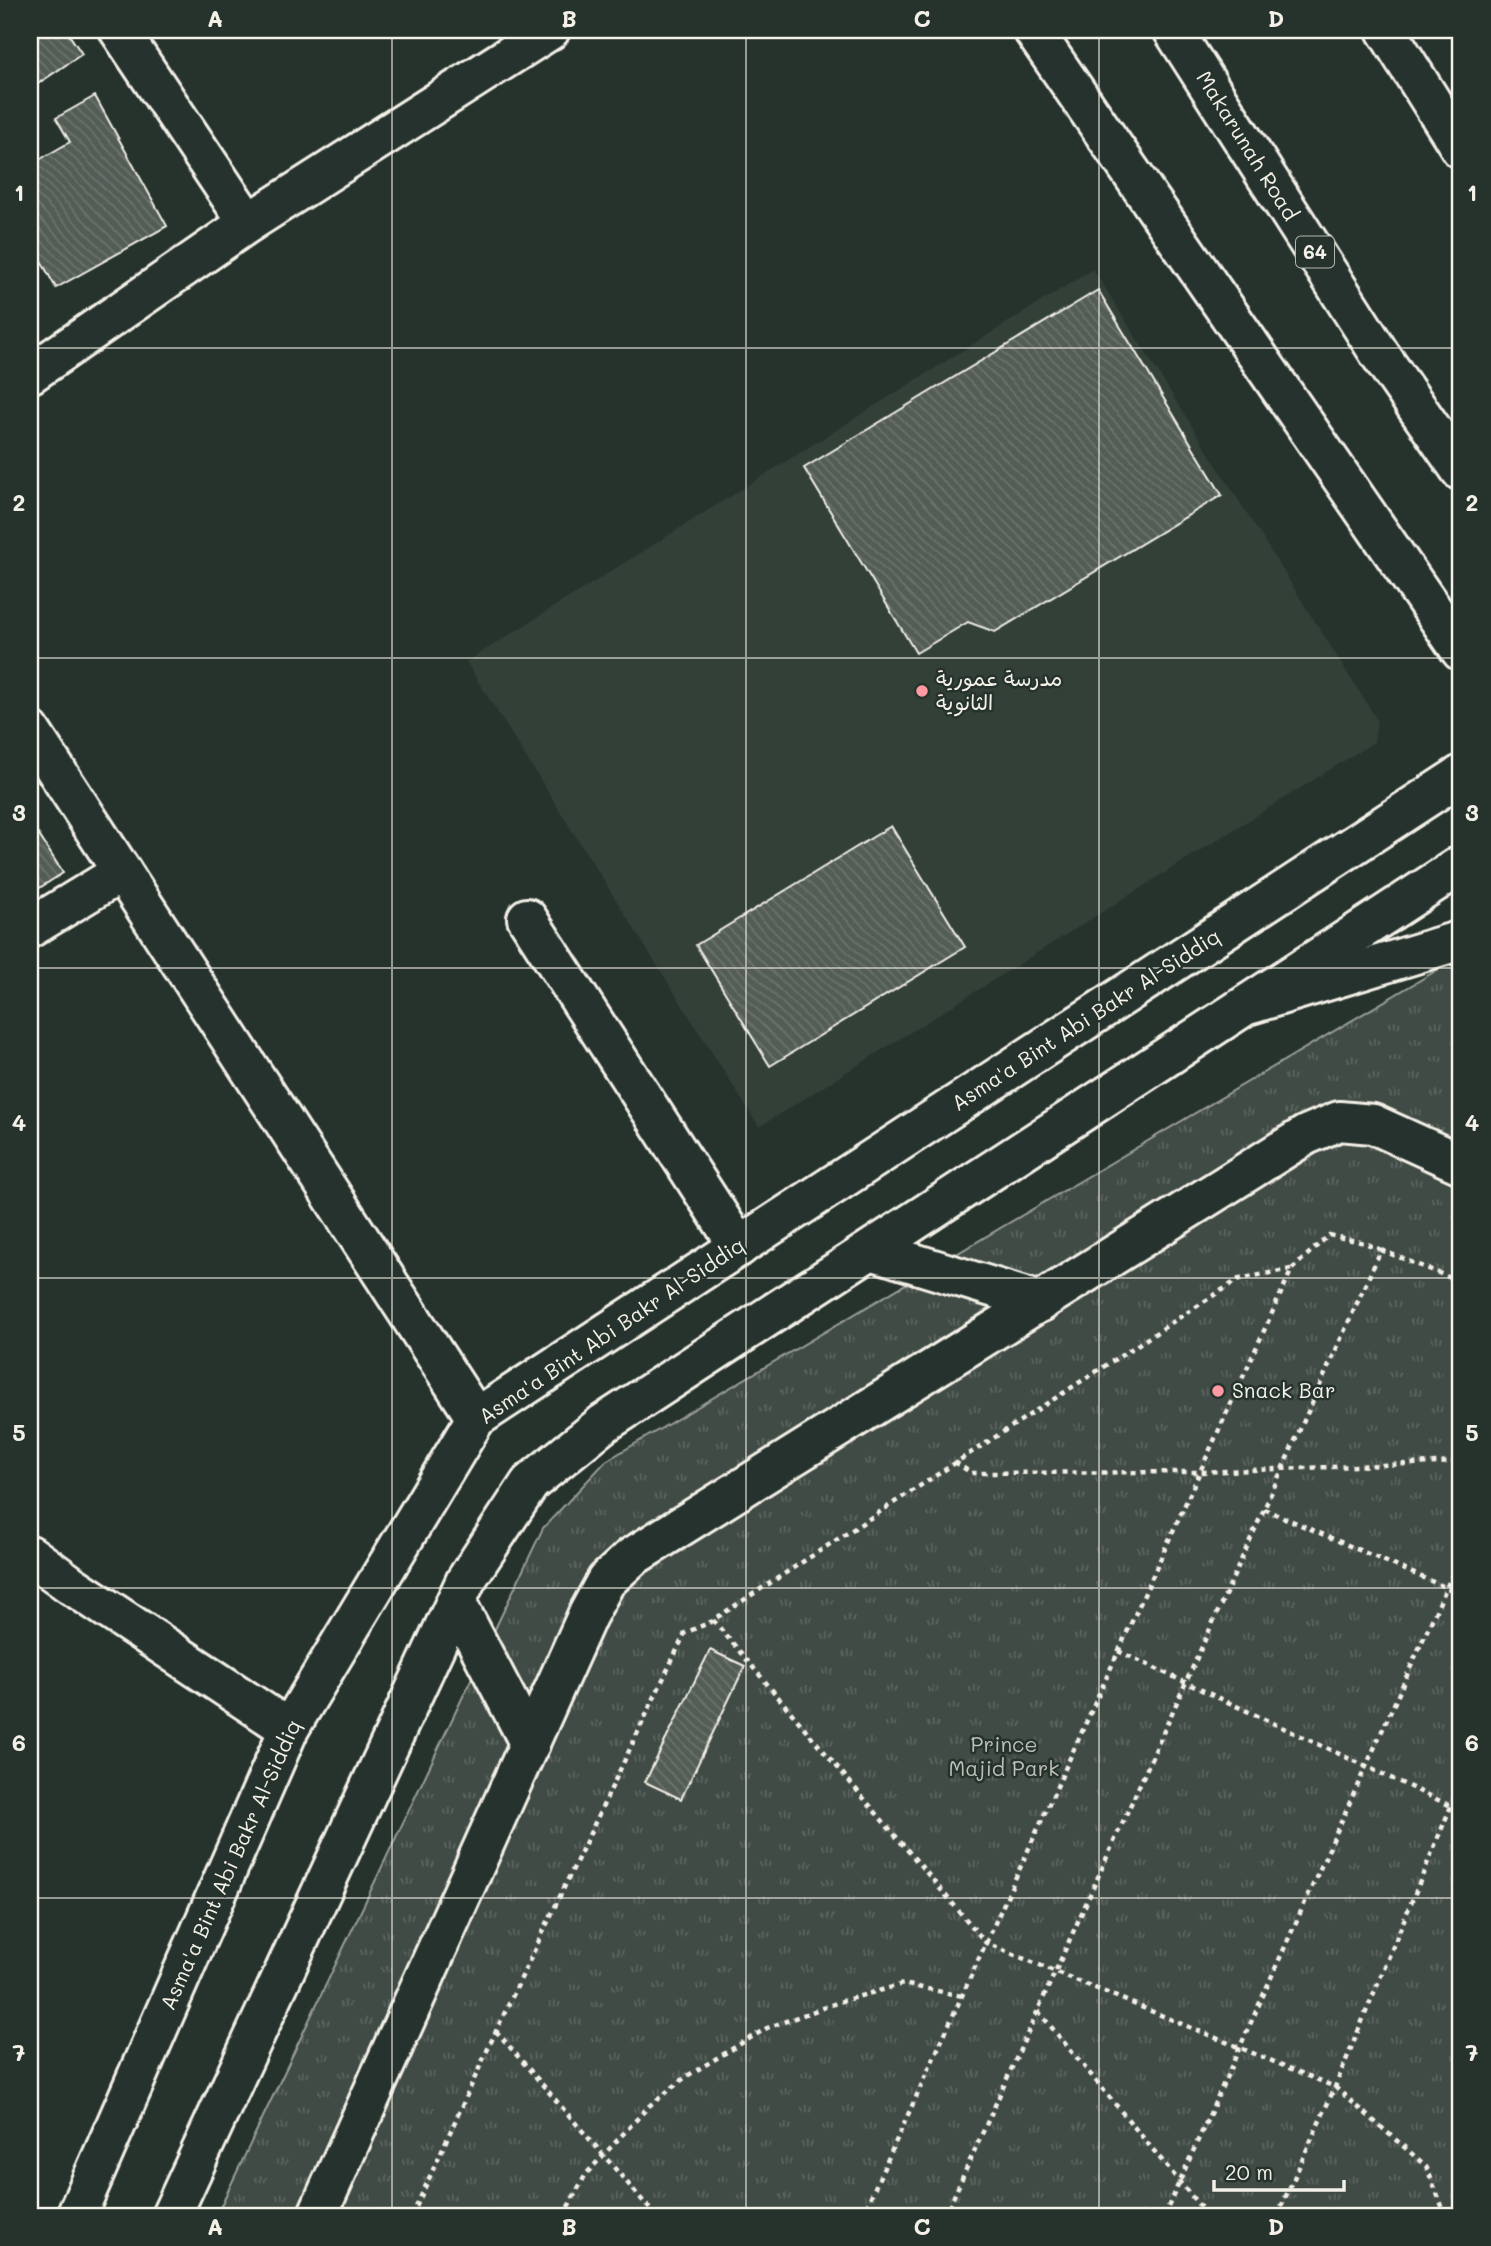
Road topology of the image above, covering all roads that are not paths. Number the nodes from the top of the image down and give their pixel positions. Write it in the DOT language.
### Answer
graph roads {
  1 [pos="119,30"];
  2 [pos="550,30"];
  3 [pos="1033,30"];
  4 [pos="1173,30"];
  5 [pos="1386,30"];
  6 [pos="1461,149"];
  7 [pos="248,223"];
  8 [pos="30,374"];
  9 [pos="1461,471"];
  10 [pos="1461,651"];
  11 [pos="30,730"];
  12 [pos="1461,775"];
  13 [pos="1461,865"];
  14 [pos="122,872"];
  15 [pos="527,918"];
  16 [pos="30,928"];
  17 [pos="1461,940"];
  18 [pos="1251,1004"];
  19 [pos="1461,1164"];
  20 [pos="739,1247"];
  21 [pos="871,1250"];
  22 [pos="1041,1302"];
  23 [pos="476,1418"];
  24 [pos="30,1555"];
  25 [pos="456,1602"];
  26 [pos="289,1729"];
  27 [pos="530,1744"];
  28 [pos="76,2216"];
  29 [pos="171,2216"];
  30 [pos="317,2216"];
  1 -- 7 [label="street"];
  2 -- 7 [label="street"];
  3 -- 10 [label="street"];
  4 -- 9 [label="street, Makarunah Road / 64"];
  5 -- 6 [label="street"];
  7 -- 8 [label="street"];
  11 -- 14 [label="street"];
  12 -- 20 [label="street, Asma'a Bint Abi Bakr Al-Siddiq"];
  13 -- 18 [label="street"];
  14 -- 16 [label="street"];
  14 -- 23 [label="street"];
  15 -- 20 [label="street"];
  17 -- 18 [label="street"];
  18 -- 21 [label="street"];
  19 -- 22 [label="street"];
  20 -- 23 [label="street, Asma'a Bint Abi Bakr Al-Siddiq"];
  21 -- 22 [label="street"];
  21 -- 25 [label="street"];
  22 -- 27 [label="street"];
  23 -- 26 [label="street, Asma'a Bint Abi Bakr Al-Siddiq"];
  24 -- 26 [label="street"];
  25 -- 27 [label="street"];
  25 -- 29 [label="street"];
  26 -- 28 [label="street, Asma'a Bint Abi Bakr Al-Siddiq"];
  27 -- 30 [label="street"];
}
